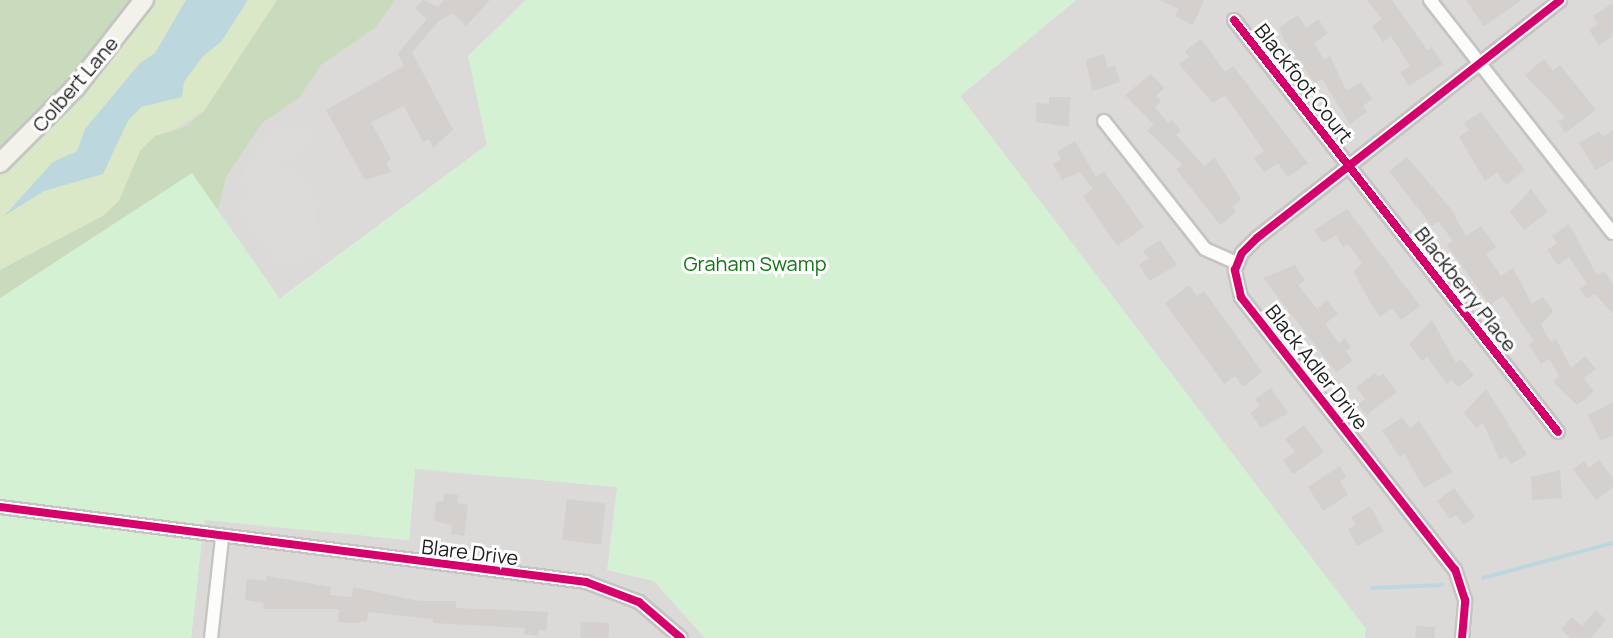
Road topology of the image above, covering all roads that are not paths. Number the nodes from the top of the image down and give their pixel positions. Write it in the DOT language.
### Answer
graph roads {
  1 [pos="144,0"];
  2 [pos="1430,0"];
  3 [pos="1560,0"];
  4 [pos="1234,20"];
  5 [pos="1480,64"];
  6 [pos="1104,121"];
  7 [pos="0,163"];
  8 [pos="1349,166"];
  9 [pos="1613,233"];
  10 [pos="1236,263"];
  11 [pos="1558,432"];
  12 [pos="0,507"];
  13 [pos="222,539"];
  14 [pos="211,638"];
  15 [pos="681,638"];
  16 [pos="1462,638"];
  1 -- 7 [label="street, Colbert Lane"];
  2 -- 5 [label="street"];
  3 -- 5 [label="street"];
  4 -- 8 [label="street, Blackfoot Court"];
  5 -- 8 [label="street"];
  5 -- 9 [label="street"];
  6 -- 10 [label="street"];
  8 -- 10 [label="street"];
  8 -- 11 [label="street, Blackberry Place"];
  10 -- 16 [label="street, Black Adler Drive"];
  12 -- 13 [label="street, Blare Drive"];
  13 -- 14 [label="street"];
  13 -- 15 [label="street, Blare Drive"];
}
